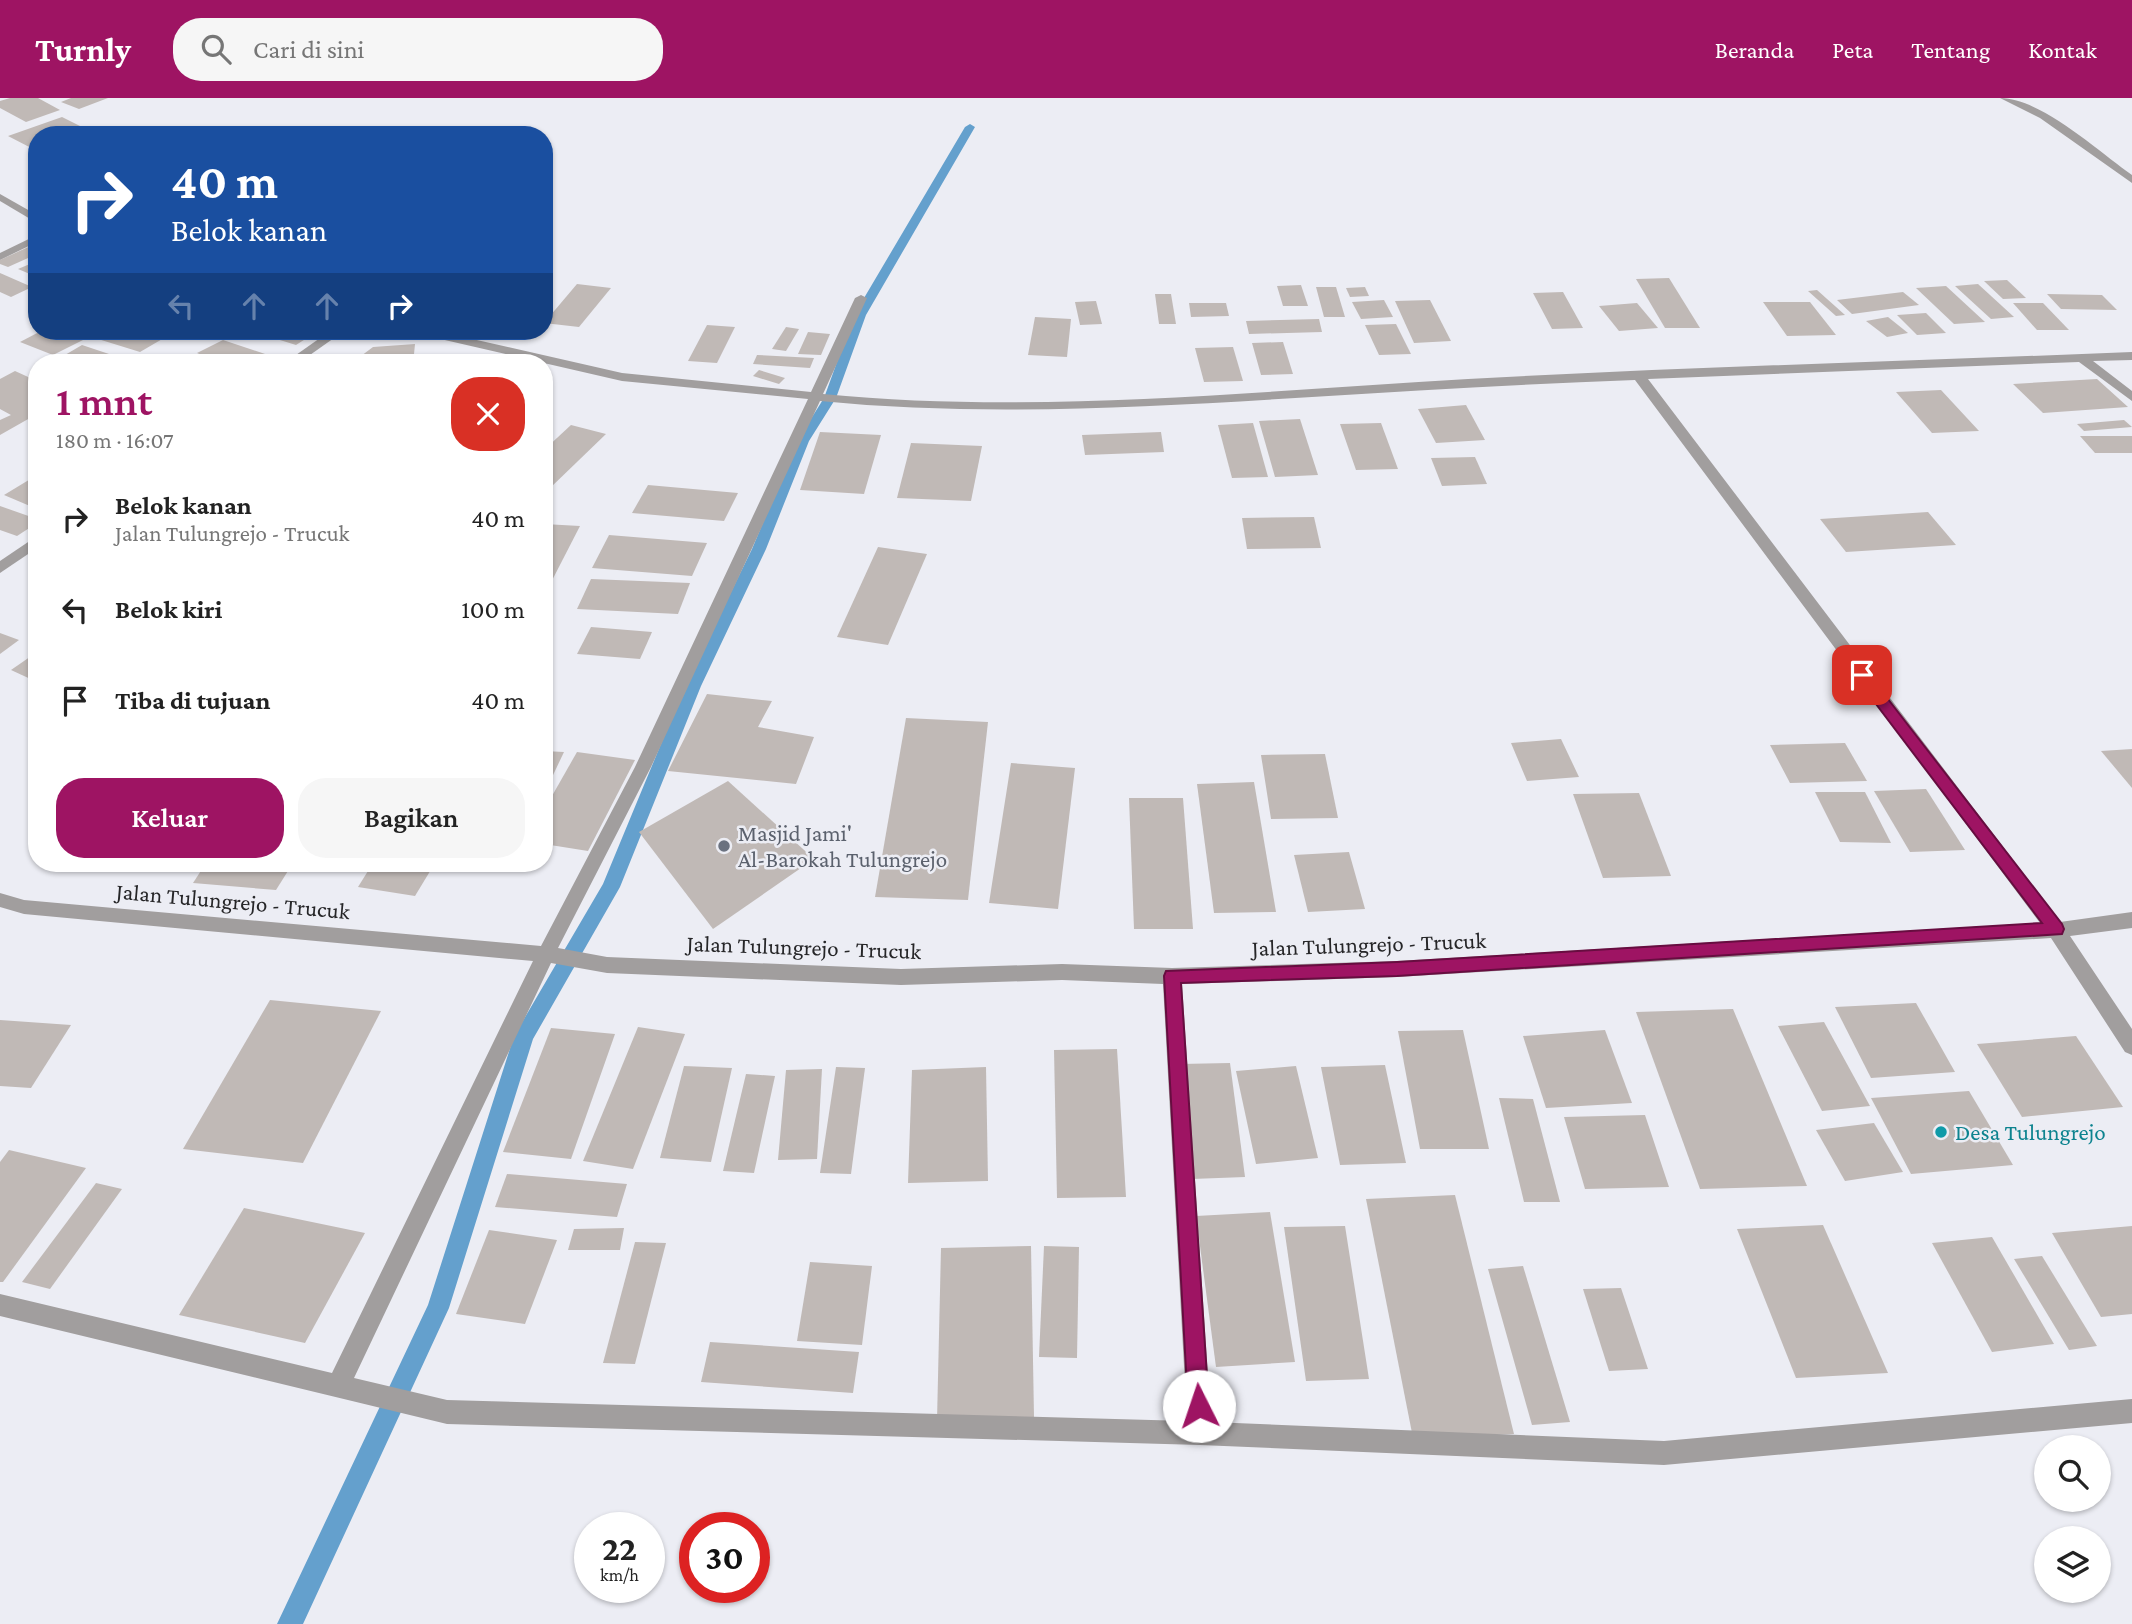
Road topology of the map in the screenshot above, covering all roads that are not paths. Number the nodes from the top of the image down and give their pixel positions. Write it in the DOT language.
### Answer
graph roads {
  1 [pos="2005,98"];
  2 [pos="2132,180"];
  3 [pos="0,197"];
  4 [pos="28,214"];
  5 [pos="28,243"];
  6 [pos="0,257"];
  7 [pos="861,298"];
  8 [pos="325,340"];
  9 [pos="463,340"];
  10 [pos="304,354"];
  11 [pos="523,354"];
  12 [pos="2132,356"];
  13 [pos="2083,359"];
  14 [pos="553,361"];
  15 [pos="1638,375"];
  16 [pos="813,396"];
  17 [pos="2132,397"];
  18 [pos="28,548"];
  19 [pos="0,568"];
  20 [pos="0,900"];
  21 [pos="2132,920"];
  22 [pos="2056,929"];
  23 [pos="546,954"];
  24 [pos="1172,976"];
  25 [pos="2132,1046"];
  26 [pos="0,1305"];
  27 [pos="338,1386"];
  28 [pos="2132,1411"];
  29 [pos="1200,1433"];
  1 -- 2 [label="street"];
  3 -- 4 [label="street"];
  5 -- 6 [label="street"];
  7 -- 16 [label="street"];
  8 -- 10 [label="street"];
  9 -- 11 [label="street"];
  12 -- 13 [label="street"];
  13 -- 15 [label="street"];
  13 -- 17 [label="street"];
  14 -- 16 [label="street"];
  15 -- 16 [label="street"];
  15 -- 22 [label="street"];
  16 -- 23 [label="street"];
  18 -- 19 [label="street"];
  20 -- 23 [label="street, Jalan Tulungrejo - Trucuk"];
  21 -- 22 [label="street, Jalan Tulungrejo - Trucuk"];
  22 -- 24 [label="street, Jalan Tulungrejo - Trucuk"];
  22 -- 25 [label="street"];
  23 -- 24 [label="street, Jalan Tulungrejo - Trucuk"];
  23 -- 27 [label="street"];
  24 -- 29 [label="street"];
  26 -- 27 [label="street"];
  27 -- 29 [label="street"];
  28 -- 29 [label="street"];
}
